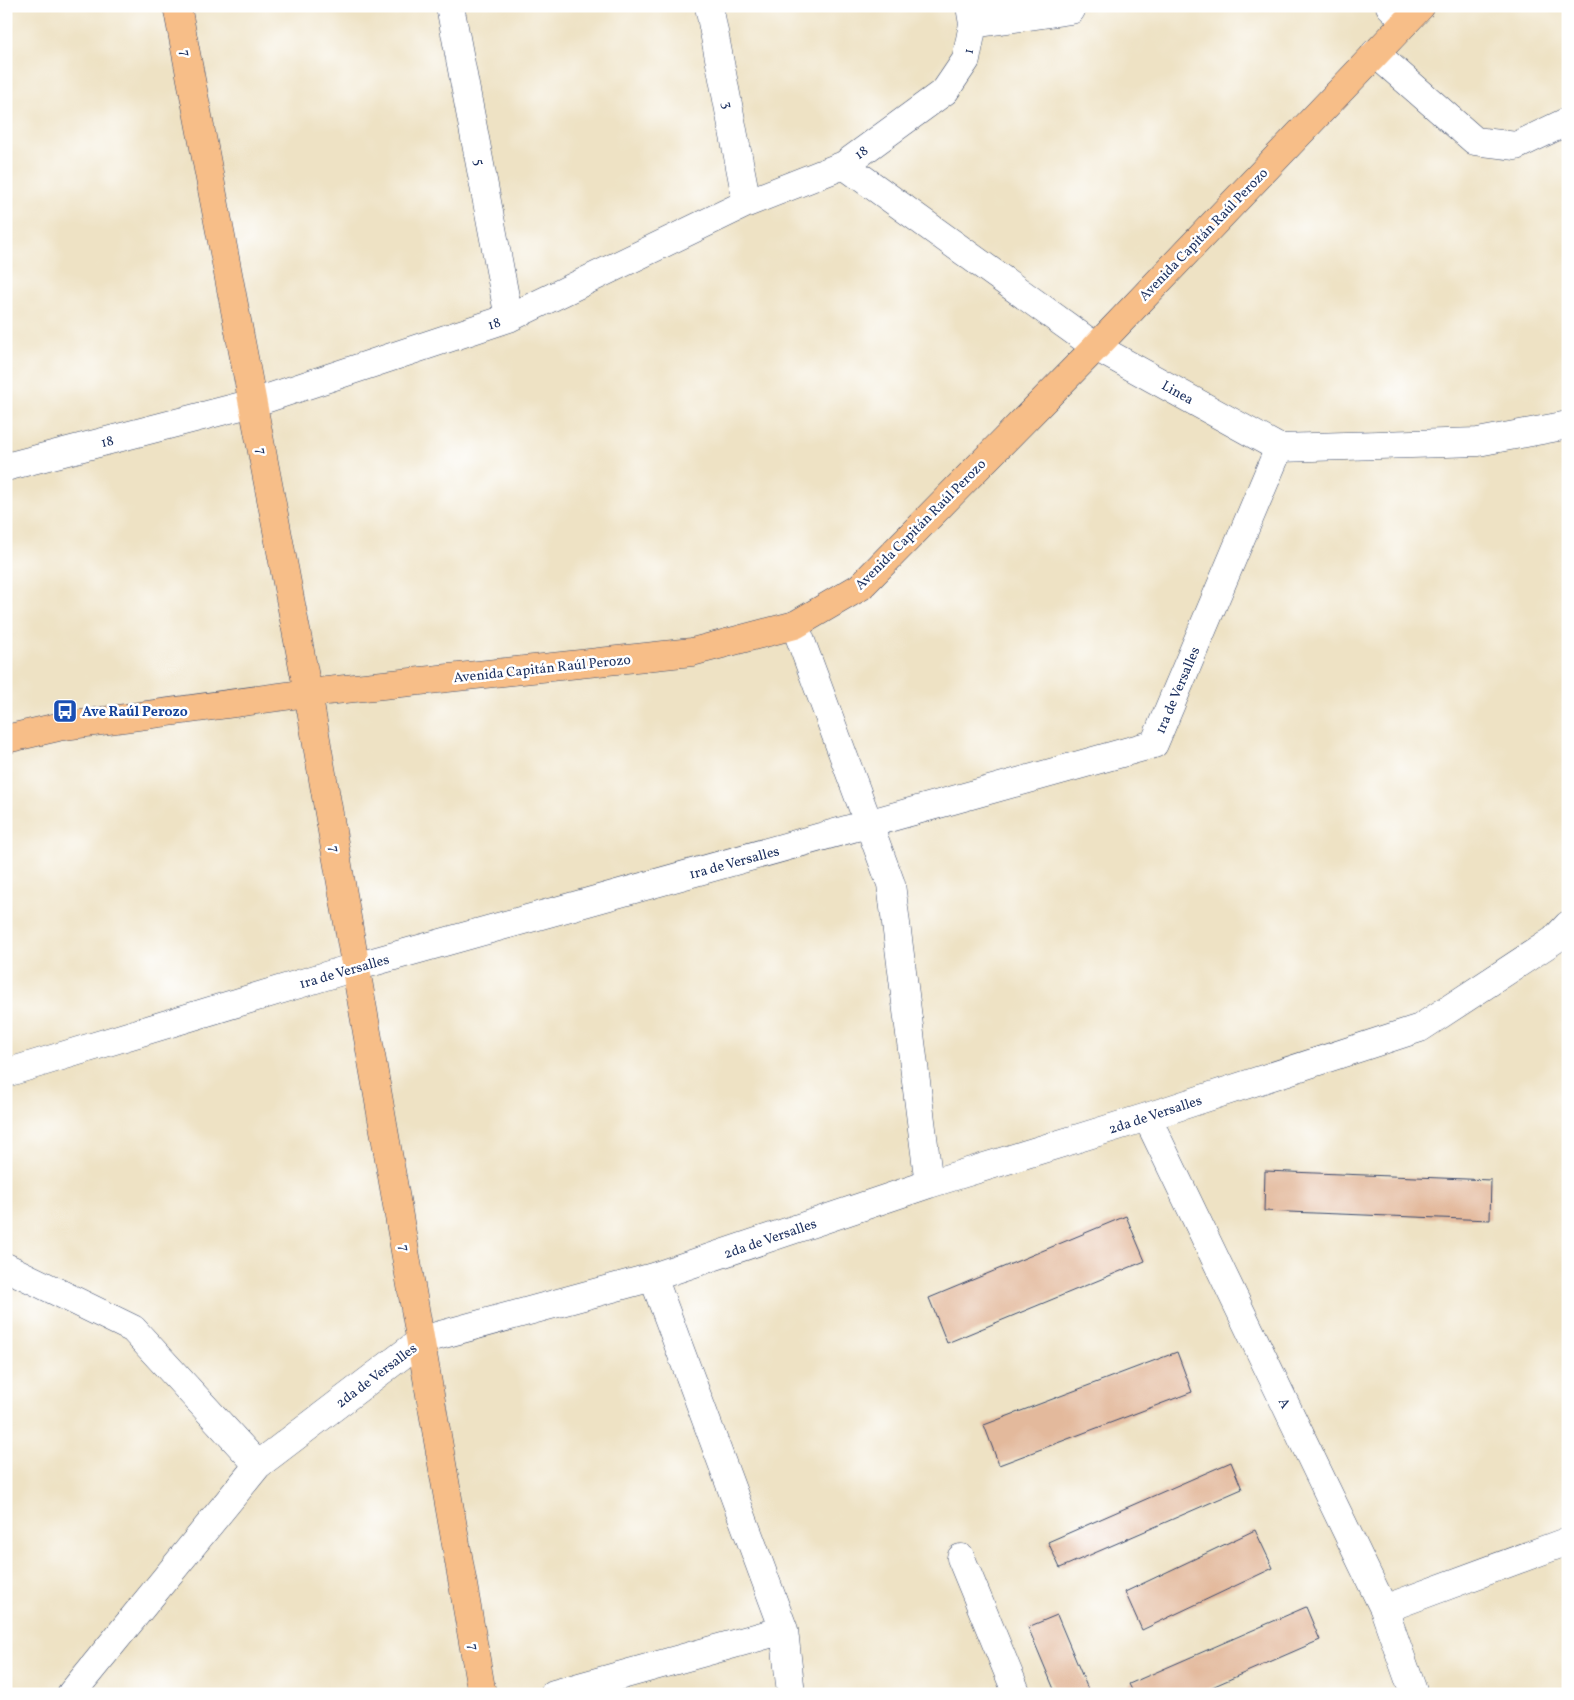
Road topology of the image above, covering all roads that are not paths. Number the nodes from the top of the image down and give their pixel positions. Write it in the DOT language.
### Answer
graph roads {
  1 [pos="177,6"];
  2 [pos="450,6"];
  3 [pos="709,6"];
  4 [pos="1071,10"];
  5 [pos="1405,11"];
  6 [pos="972,15"];
  7 [pos="1375,53"];
  8 [pos="945,91"];
  9 [pos="1568,121"];
  10 [pos="844,164"];
  11 [pos="746,203"];
  12 [pos="509,318"];
  13 [pos="1096,347"];
  14 [pos="254,403"];
  15 [pos="1568,425"];
  16 [pos="1279,448"];
  17 [pos="6,467"];
  18 [pos="795,625"];
  19 [pos="308,693"];
  20 [pos="6,739"];
  21 [pos="868,825"];
  22 [pos="1568,925"];
  23 [pos="356,967"];
  24 [pos="6,1073"];
  25 [pos="1147,1117"];
  26 [pos="929,1184"];
  27 [pos="6,1267"];
  28 [pos="654,1278"];
  29 [pos="422,1340"];
  30 [pos="258,1466"];
  31 [pos="1568,1541"];
  32 [pos="961,1558"];
  33 [pos="1384,1609"];
  34 [pos="784,1630"];
  35 [pos="71,1694"];
  36 [pos="482,1694"];
  37 [pos="554,1694"];
  38 [pos="791,1694"];
  39 [pos="1017,1694"];
  40 [pos="1414,1694"];
  1 -- 14 [label="main road, 7"];
  2 -- 12 [label="street, 5"];
  3 -- 11 [label="street, 3"];
  4 -- 6 [label="street"];
  5 -- 7 [label="main road, Avenida Capitán Raúl Perozo"];
  6 -- 8 [label="street, 1"];
  7 -- 9 [label="street"];
  7 -- 13 [label="main road, Avenida Capitán Raúl Perozo"];
  8 -- 10 [label="street, 18"];
  10 -- 11 [label="street, 18"];
  10 -- 13 [label="street, Linea"];
  11 -- 12 [label="street, 18"];
  12 -- 14 [label="street, 18"];
  13 -- 16 [label="street, Linea"];
  13 -- 18 [label="main road, Avenida Capitán Raúl Perozo"];
  14 -- 17 [label="street, 18"];
  14 -- 19 [label="main road, 7"];
  15 -- 16 [label="street"];
  16 -- 21 [label="street, 1ra de Versalles"];
  18 -- 19 [label="main road, Avenida Capitán Raúl Perozo"];
  18 -- 21 [label="street"];
  19 -- 20 [label="main road, Avenida Capitán Raúl Perozo"];
  19 -- 23 [label="main road, 7"];
  21 -- 23 [label="street, 1ra de Versalles"];
  21 -- 26 [label="street"];
  22 -- 25 [label="street, 2da de Versalles"];
  23 -- 24 [label="street, 1ra de Versalles"];
  23 -- 29 [label="main road, 7"];
  25 -- 26 [label="street, 2da de Versalles"];
  25 -- 33 [label="street, A"];
  26 -- 28 [label="street, 2da de Versalles"];
  27 -- 30 [label="street"];
  28 -- 29 [label="street, 2da de Versalles"];
  28 -- 34 [label="street"];
  29 -- 30 [label="street, 2da de Versalles"];
  29 -- 36 [label="main road, 7"];
  30 -- 35 [label="street, 2da de Versalles"];
  31 -- 33 [label="street"];
  32 -- 39 [label="street"];
  33 -- 40 [label="street, A"];
  34 -- 37 [label="street"];
  34 -- 38 [label="street"];
}
